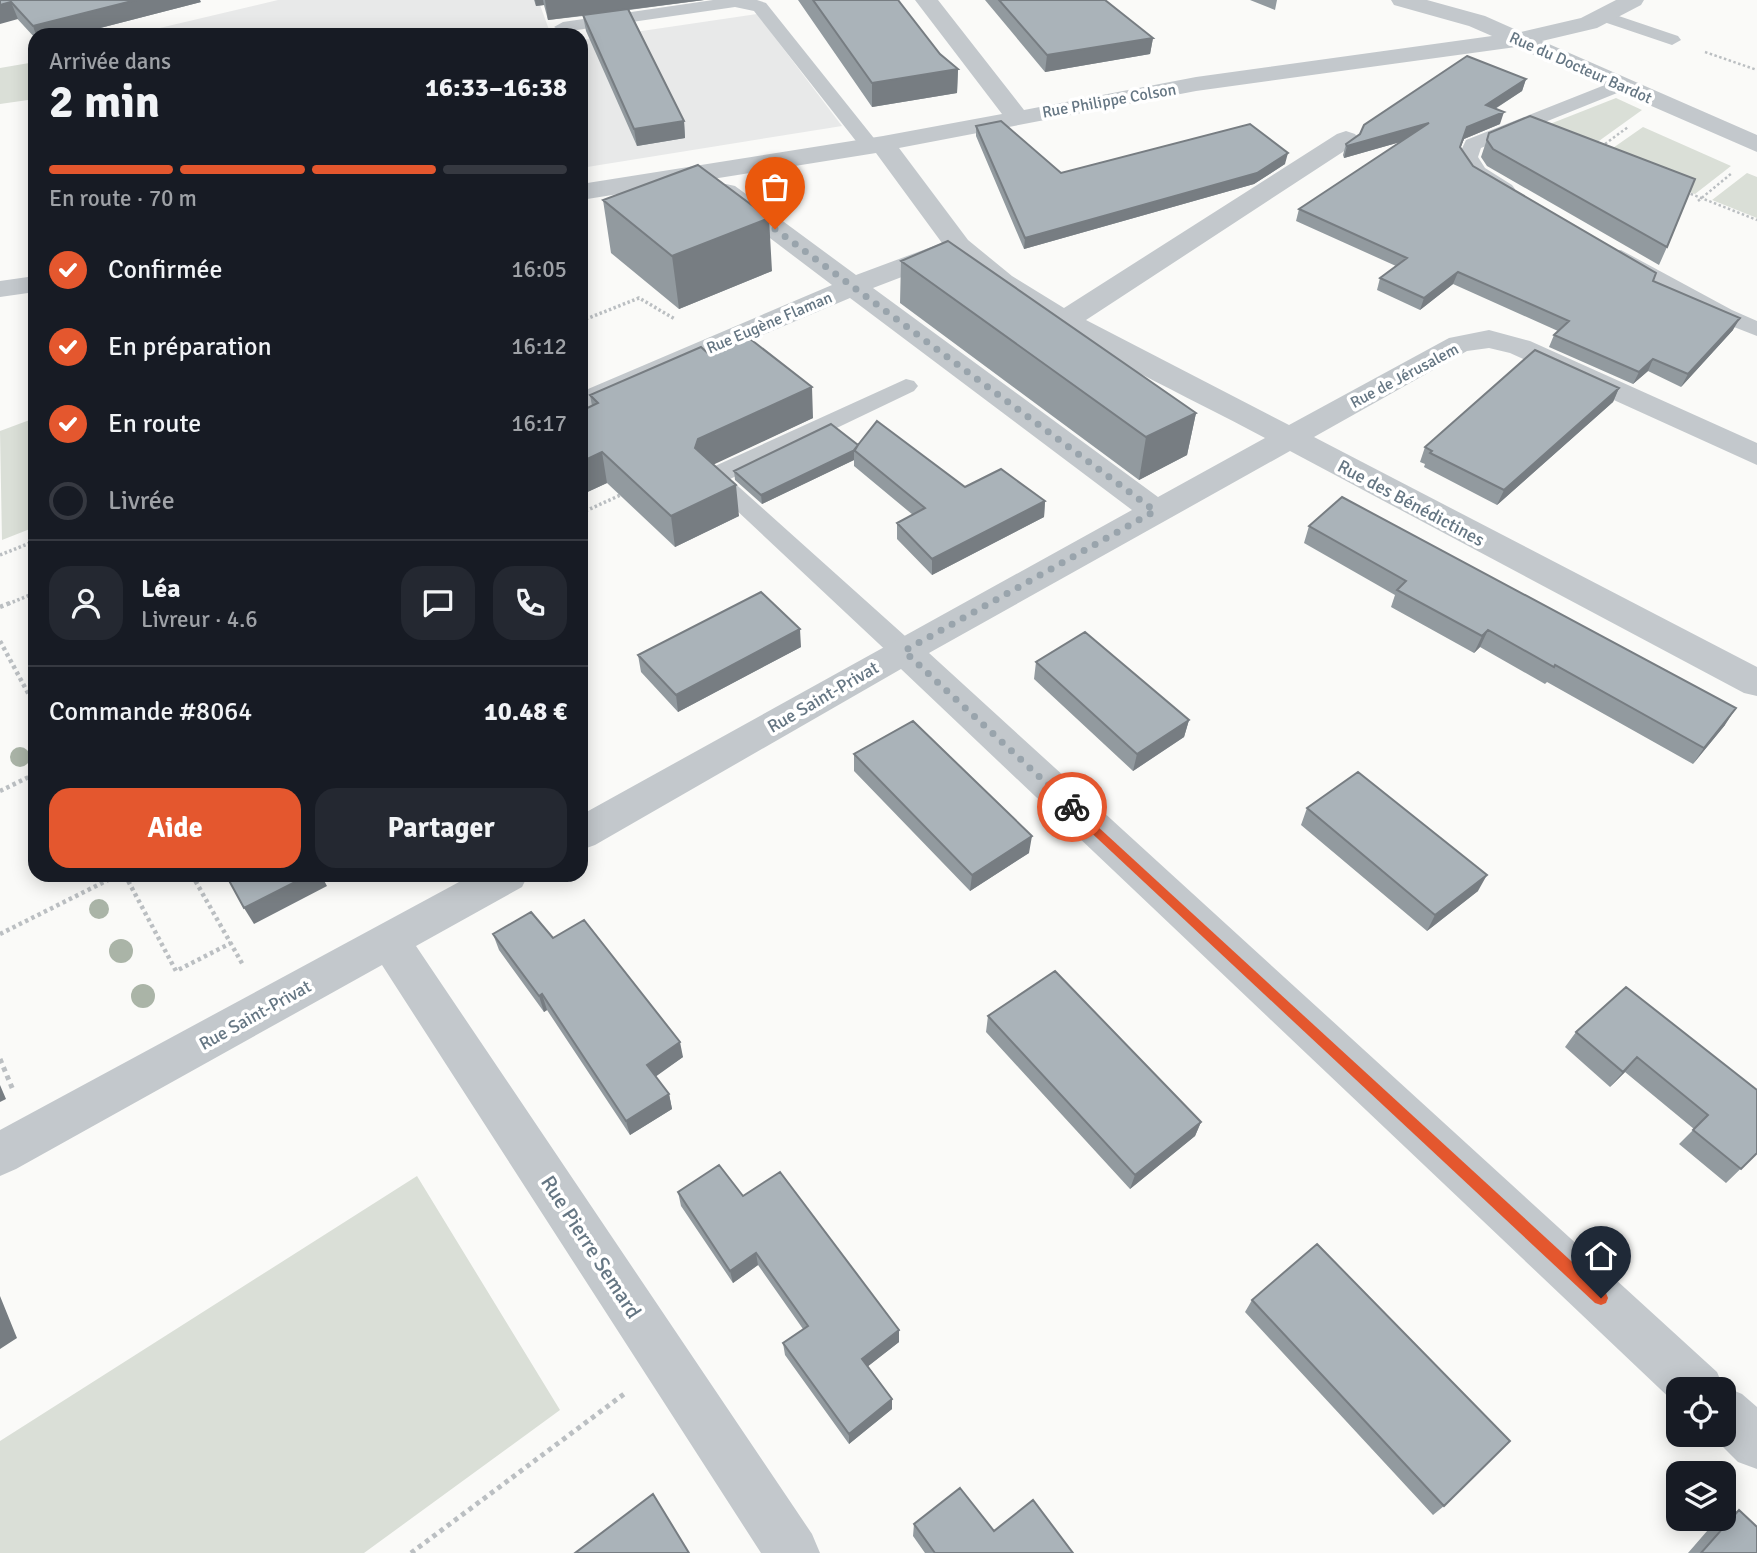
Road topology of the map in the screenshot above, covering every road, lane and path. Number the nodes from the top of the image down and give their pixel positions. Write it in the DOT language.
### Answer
graph roads {
  1 [pos="926,0"];
  2 [pos="1402,0"];
  3 [pos="1633,0"];
  4 [pos="1604,16"];
  5 [pos="564,27"];
  6 [pos="1521,39"];
  7 [pos="1672,40"];
  8 [pos="1724,58"];
  9 [pos="1757,70"];
  10 [pos="1620,85"];
  11 [pos="1661,102"];
  12 [pos="1017,117"];
  13 [pos="1346,139"];
  14 [pos="1757,144"];
  15 [pos="876,145"];
  16 [pos="1600,148"];
  17 [pos="1738,168"];
  18 [pos="710,171"];
  19 [pos="1676,188"];
  20 [pos="588,191"];
  21 [pos="1520,197"];
  22 [pos="1699,200"];
  23 [pos="1757,220"];
  24 [pos="1600,243"];
  25 [pos="958,246"];
  26 [pos="28,285"];
  27 [pos="853,286"];
  28 [pos="0,289"];
  29 [pos="588,316"];
  30 [pos="592,317"];
  31 [pos="588,318"];
  32 [pos="1066,320"];
  33 [pos="1757,329"];
  34 [pos="710,348"];
  35 [pos="906,386"];
  36 [pos="588,400"];
  37 [pos="1286,438"];
  38 [pos="1757,456"];
  39 [pos="713,477"];
  40 [pos="588,510"];
  41 [pos="1155,511"];
  42 [pos="28,544"];
  43 [pos="0,555"];
  44 [pos="28,596"];
  45 [pos="0,607"];
  46 [pos="0,641"];
  47 [pos="904,651"];
  48 [pos="1757,683"];
  49 [pos="28,693"];
  50 [pos="28,777"];
  51 [pos="0,790"];
  52 [pos="588,830"];
  53 [pos="104,882"];
  54 [pos="129,882"];
  55 [pos="196,882"];
  56 [pos="496,882"];
  57 [pos="0,934"];
  58 [pos="390,942"];
  59 [pos="230,943"];
  60 [pos="268,1008"];
  61 [pos="0,1154"];
  62 [pos="667,1362"];
  63 [pos="1685,1377"];
  64 [pos="1736,1423"];
  65 [pos="1757,1443"];
  66 [pos="411,1553"];
  67 [pos="793,1553"];
  1 -- 12 [label="street"];
  2 -- 6 [label="street, Rue du Docteur Bardot"];
  3 -- 4 [label="street, Rue Philippe Colson"];
  4 -- 6 [label="street, Rue Philippe Colson"];
  4 -- 7 [label="lane"];
  5 -- 15 [label="lane"];
  6 -- 10 [label="street, Rue du Docteur Bardot"];
  6 -- 12 [label="street, Rue Philippe Colson"];
  8 -- 9 [label="path"];
  10 -- 11 [label="street, Rue du Docteur Bardot"];
  10 -- 21 [label="lane"];
  11 -- 14 [label="street, Rue du Docteur Bardot"];
  11 -- 16 [label="path"];
  12 -- 15 [label="street, Rue Philippe Colson"];
  13 -- 32 [label="street"];
  15 -- 18 [label="street, Rue Philippe Colson"];
  15 -- 25 [label="street, Rue des Bénédictines"];
  17 -- 22 [label="path"];
  18 -- 20 [label="street, Rue Philippe Colson"];
  18 -- 27 [label="street"];
  19 -- 22 [label="path"];
  22 -- 23 [label="path"];
  24 -- 33 [label="lane"];
  25 -- 27 [label="street, Rue Eugène Flaman"];
  25 -- 32 [label="street, Rue des Bénédictines"];
  26 -- 28 [label="street"];
  27 -- 34 [label="street, Rue Eugène Flaman"];
  27 -- 41 [label="street"];
  29 -- 30 [label="path"];
  30 -- 31 [label="path"];
  30 -- 34 [label="path"];
  32 -- 37 [label="street, Rue des Bénédictines"];
  34 -- 36 [label="street, Rue Eugène Flaman"];
  35 -- 39 [label="lane"];
  37 -- 38 [label="street, Rue de Jérusalem"];
  37 -- 41 [label="street, Rue Saint-Privat"];
  37 -- 48 [label="street, Rue des Bénédictines"];
  39 -- 40 [label="path"];
  39 -- 47 [label="lane"];
  41 -- 47 [label="street, Rue Saint-Privat"];
  42 -- 43 [label="path"];
  44 -- 45 [label="path"];
  46 -- 49 [label="path"];
  47 -- 52 [label="street, Rue Saint-Privat"];
  47 -- 63 [label="street"];
  50 -- 51 [label="path"];
  53 -- 57 [label="path"];
  54 -- 59 [label="path"];
  55 -- 59 [label="path"];
  56 -- 58 [label="street, Rue Saint-Privat"];
  58 -- 60 [label="street, Rue Saint-Privat"];
  58 -- 62 [label="street, Rue Pierre Semard"];
  59 -- 60 [label="path"];
  60 -- 61 [label="street, Rue Saint-Privat"];
  62 -- 66 [label="path"];
  62 -- 67 [label="street, Rue Pierre Semard"];
  64 -- 65 [label="street"];
}
